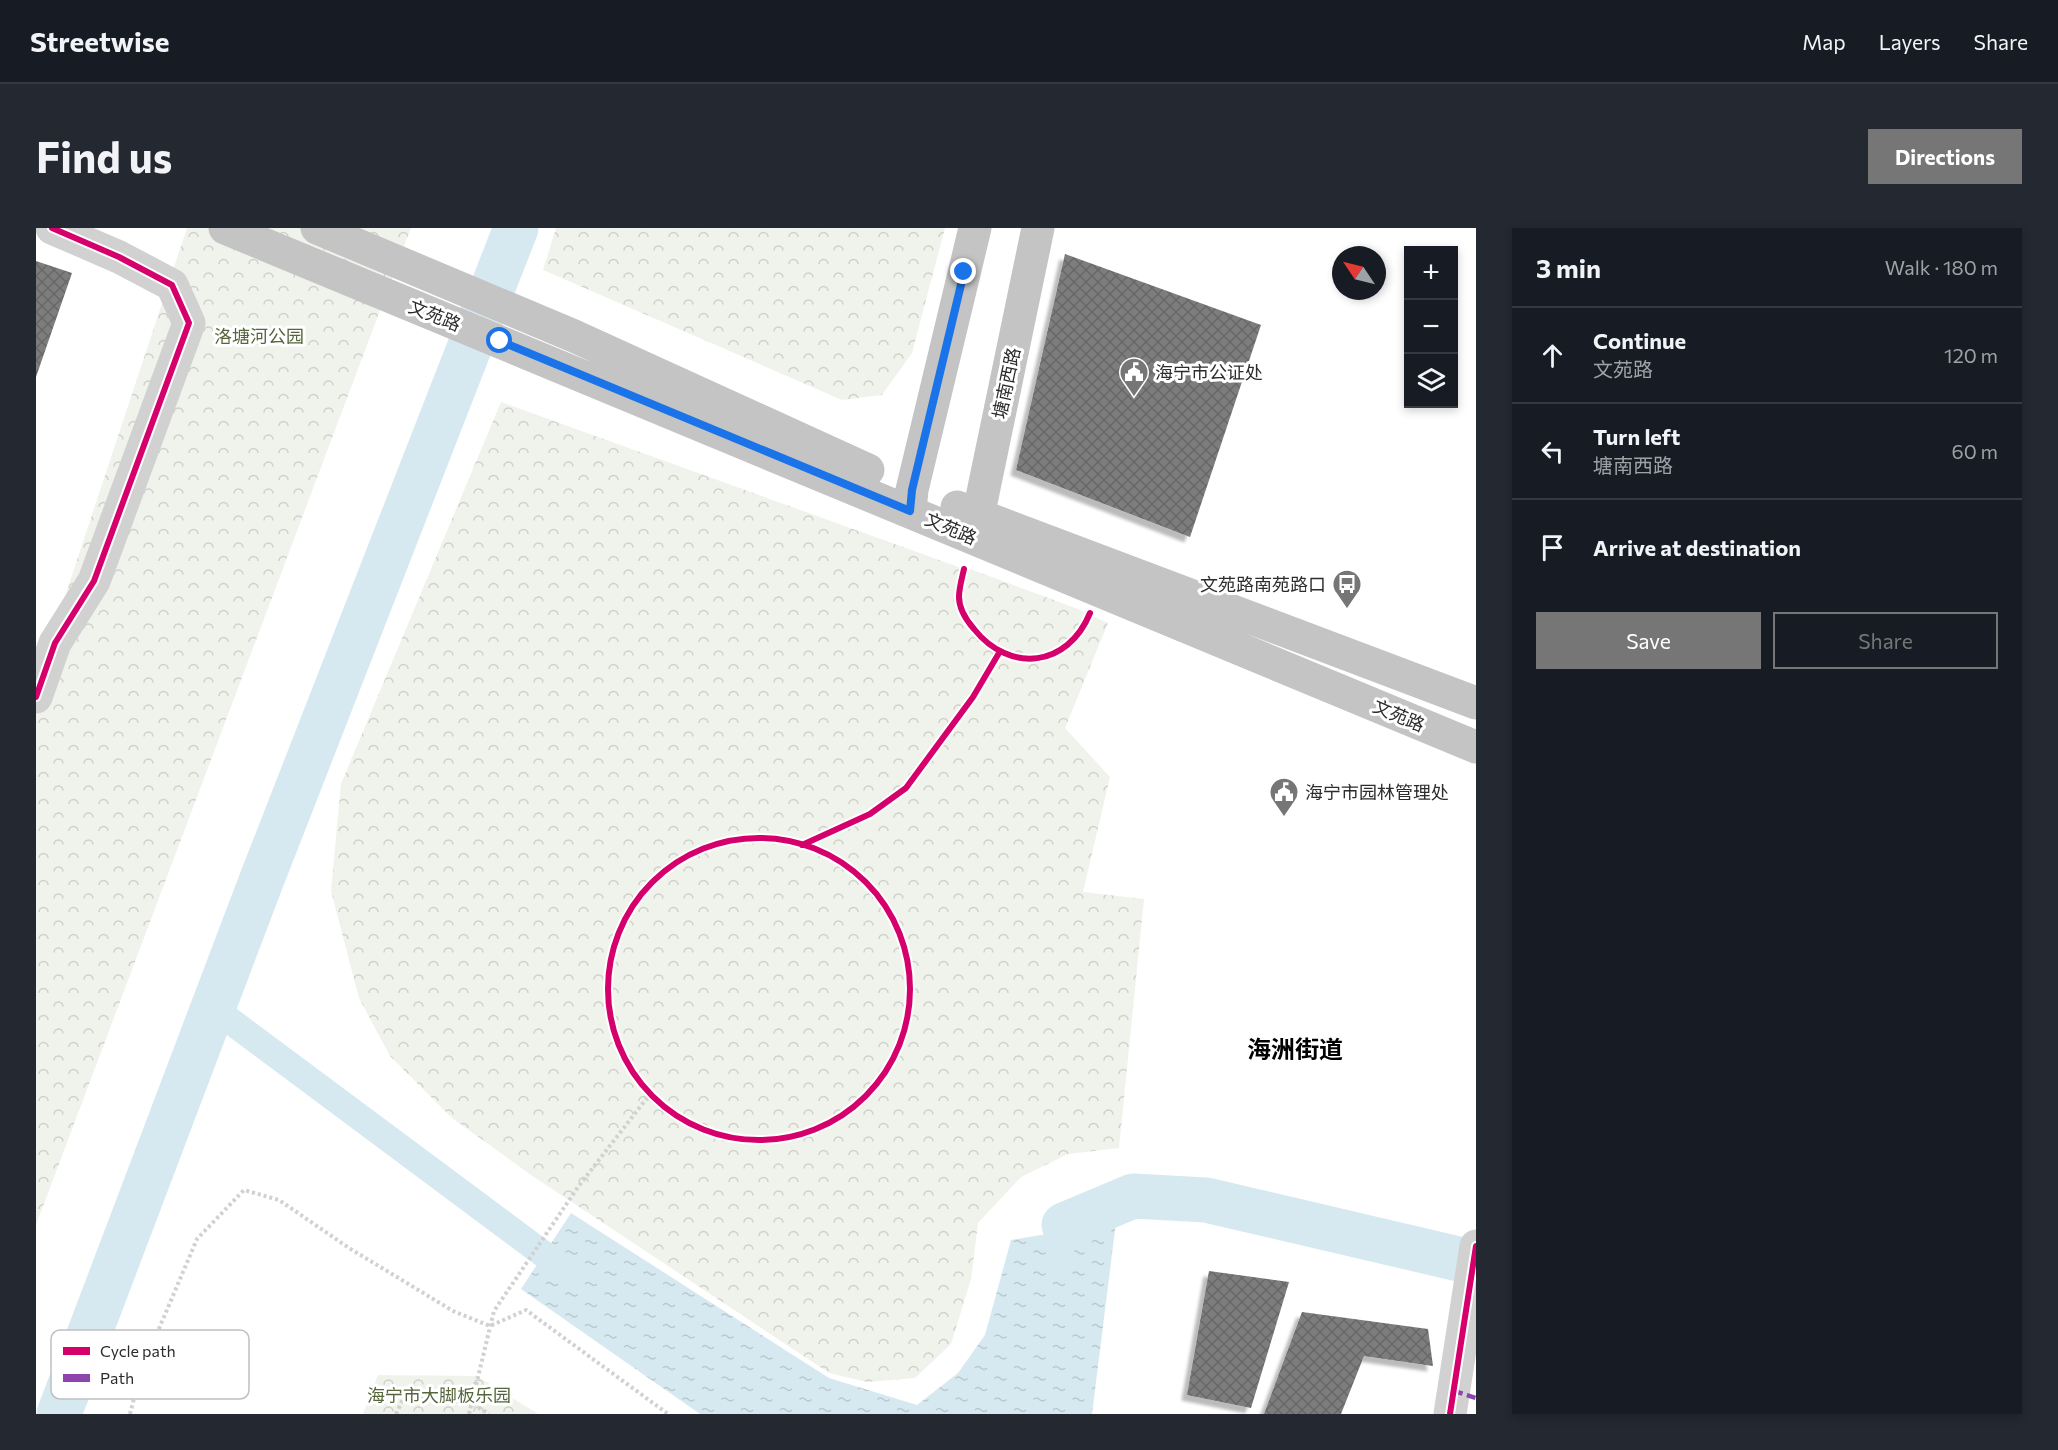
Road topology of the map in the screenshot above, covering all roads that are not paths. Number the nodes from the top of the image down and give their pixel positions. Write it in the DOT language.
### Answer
graph roads {
  1 [pos="52,228"];
  2 [pos="225,228"];
  3 [pos="975,228"];
  4 [pos="1038,228"];
  5 [pos="331,233"];
  6 [pos="911,501"];
  7 [pos="976,527"];
  8 [pos="36,697"];
  9 [pos="1476,703"];
  10 [pos="1476,747"];
  11 [pos="1476,1245"];
  12 [pos="1450,1414"];
  1 -- 8 [label="street"];
  2 -- 6 [label="main road, 文苑路"];
  3 -- 6 [label="main road"];
  4 -- 7 [label="main road, 塘南西路"];
  5 -- 6 [label="main road, 文苑路"];
  6 -- 7 [label="main road, 文苑路"];
  7 -- 9 [label="main road, 文苑路"];
  7 -- 10 [label="main road, 文苑路"];
  11 -- 12 [label="street"];
}
